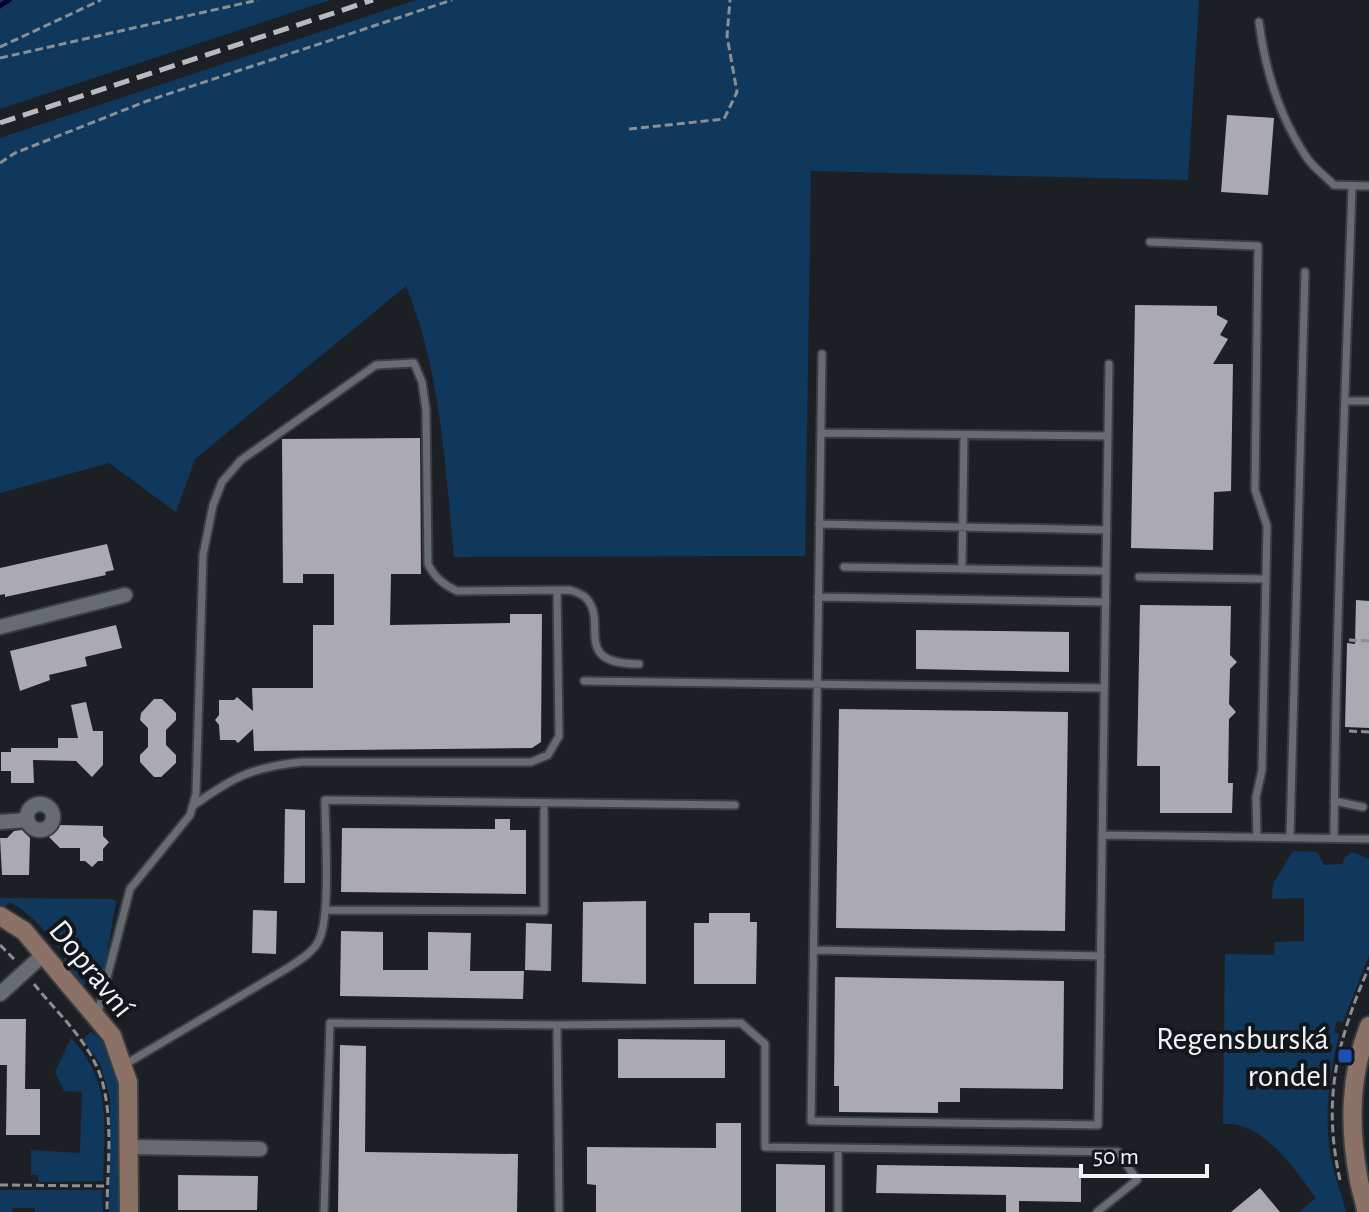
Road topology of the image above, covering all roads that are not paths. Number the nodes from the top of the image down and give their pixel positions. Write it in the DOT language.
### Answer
graph roads {
  1 [pos="1259,22"];
  2 [pos="1352,186"];
  3 [pos="1369,186"];
  4 [pos="1150,242"];
  5 [pos="1305,272"];
  6 [pos="822,354"];
  7 [pos="1109,364"];
  8 [pos="1345,401"];
  9 [pos="1369,401"];
  10 [pos="821,433"];
  11 [pos="964,435"];
  12 [pos="1108,436"];
  13 [pos="819,524"];
  14 [pos="963,527"];
  15 [pos="1107,530"];
  16 [pos="844,567"];
  17 [pos="962,568"];
  18 [pos="1106,571"];
  19 [pos="1139,577"];
  20 [pos="1266,579"];
  21 [pos="557,590"];
  22 [pos="125,595"];
  23 [pos="818,597"];
  24 [pos="1106,602"];
  25 [pos="0,627"];
  26 [pos="639,664"];
  27 [pos="584,681"];
  28 [pos="817,684"];
  29 [pos="1104,688"];
  30 [pos="1334,801"];
  31 [pos="544,803"];
  32 [pos="735,805"];
  33 [pos="193,806"];
  34 [pos="1363,807"];
  35 [pos="27,820"];
  36 [pos="0,822"];
  37 [pos="1102,835"];
  38 [pos="1257,837"];
  39 [pos="1290,837"];
  40 [pos="1334,838"];
  41 [pos="1369,839"];
  42 [pos="325,910"];
  43 [pos="0,916"];
  44 [pos="814,950"];
  45 [pos="44,954"];
  46 [pos="1101,956"];
  47 [pos="0,994"];
  48 [pos="97,1018"];
  49 [pos="557,1025"];
  50 [pos="1369,1026"];
  51 [pos="122,1066"];
  52 [pos="129,1147"];
  53 [pos="260,1149"];
  54 [pos="838,1150"];
  55 [pos="129,1212"];
  56 [pos="324,1212"];
  57 [pos="559,1212"];
  58 [pos="838,1212"];
  59 [pos="1097,1212"];
  60 [pos="1366,1212"];
  1 -- 2 [label="lane"];
  2 -- 3 [label="lane"];
  2 -- 8 [label="lane"];
  4 -- 20 [label="lane"];
  5 -- 39 [label="lane"];
  6 -- 10 [label="lane"];
  7 -- 12 [label="lane"];
  8 -- 9 [label="lane"];
  8 -- 30 [label="lane"];
  10 -- 11 [label="lane"];
  10 -- 13 [label="lane"];
  11 -- 12 [label="lane"];
  11 -- 14 [label="lane"];
  12 -- 15 [label="lane"];
  13 -- 14 [label="lane"];
  13 -- 23 [label="lane"];
  14 -- 15 [label="lane"];
  14 -- 17 [label="lane"];
  15 -- 18 [label="lane"];
  16 -- 17 [label="lane"];
  17 -- 18 [label="lane"];
  18 -- 24 [label="lane"];
  19 -- 20 [label="lane"];
  20 -- 38 [label="lane"];
  21 -- 26 [label="lane"];
  21 -- 33 [label="lane"];
  21 -- 33 [label="lane"];
  22 -- 25 [label="street"];
  23 -- 24 [label="lane"];
  23 -- 28 [label="lane"];
  24 -- 29 [label="lane"];
  27 -- 28 [label="lane"];
  28 -- 29 [label="lane"];
  28 -- 44 [label="lane"];
  29 -- 37 [label="lane"];
  30 -- 34 [label="lane"];
  30 -- 40 [label="lane"];
  31 -- 32 [label="lane"];
  31 -- 42 [label="lane"];
  31 -- 42 [label="lane"];
  33 -- 48 [label="lane"];
  35 -- 36 [label="street"];
  37 -- 38 [label="lane"];
  37 -- 46 [label="lane"];
  38 -- 39 [label="lane"];
  39 -- 40 [label="lane"];
  40 -- 41 [label="lane"];
  42 -- 51 [label="lane"];
  43 -- 45 [label="street, Dopravní"];
  44 -- 46 [label="lane"];
  44 -- 46 [label="lane"];
  45 -- 47 [label="street"];
  45 -- 48 [label="street, Dopravní"];
  48 -- 51 [label="street, Dopravní"];
  49 -- 54 [label="lane"];
  49 -- 56 [label="lane"];
  49 -- 57 [label="lane"];
  50 -- 60 [label="street"];
  51 -- 52 [label="street, Dopravní"];
  52 -- 53 [label="street"];
  52 -- 55 [label="street, Dopravní"];
  54 -- 58 [label="lane"];
  54 -- 59 [label="lane"];
}
